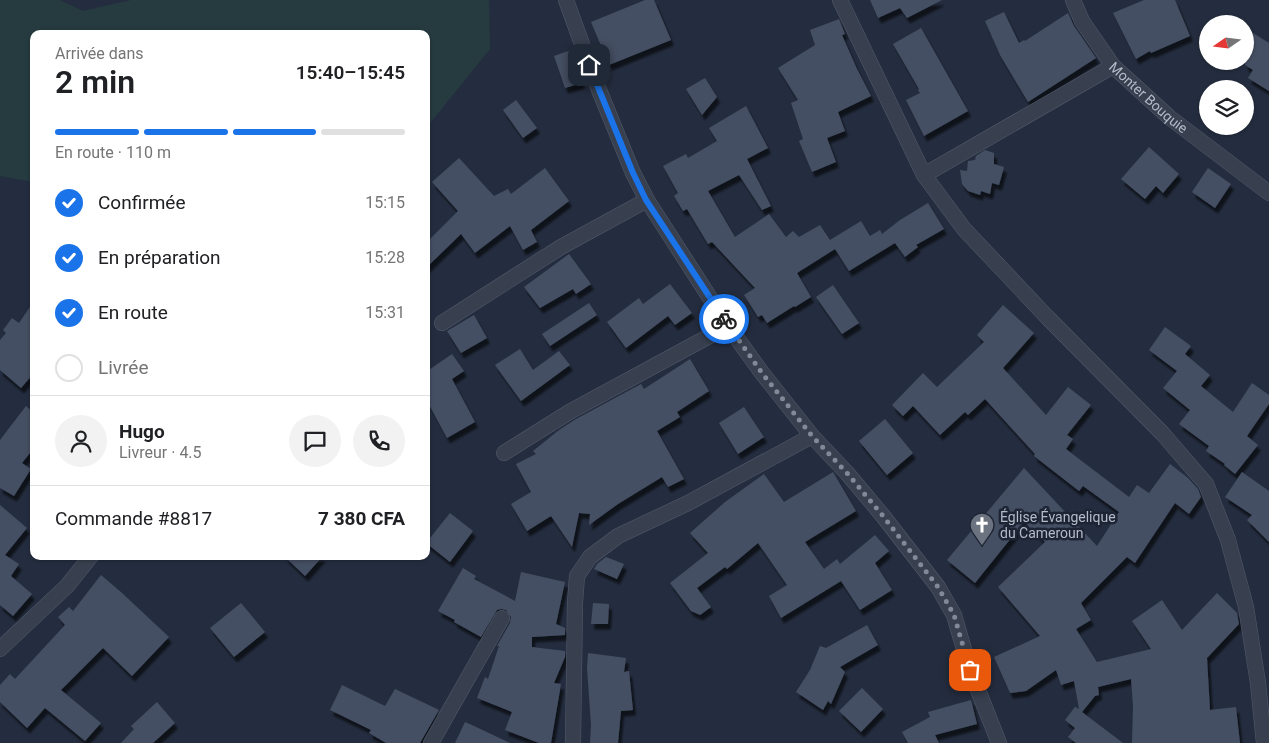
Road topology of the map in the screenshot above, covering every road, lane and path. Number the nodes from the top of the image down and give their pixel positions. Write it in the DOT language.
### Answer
graph roads {
  1 [pos="566,0"];
  2 [pos="840,0"];
  3 [pos="1072,0"];
  4 [pos="1113,66"];
  5 [pos="924,175"];
  6 [pos="1269,193"];
  7 [pos="646,200"];
  8 [pos="442,324"];
  9 [pos="728,326"];
  10 [pos="812,436"];
  11 [pos="504,453"];
  12 [pos="88,560"];
  13 [pos="502,618"];
  14 [pos="0,649"];
  15 [pos="431,743"];
  16 [pos="573,743"];
  17 [pos="999,743"];
  18 [pos="1264,743"];
  1 -- 7 [label="street"];
  2 -- 5 [label="street"];
  3 -- 4 [label="street, Monter Bouquie"];
  4 -- 5 [label="street"];
  4 -- 6 [label="street, Monter Bouquie"];
  5 -- 18 [label="street"];
  7 -- 8 [label="street"];
  7 -- 9 [label="street"];
  9 -- 10 [label="street"];
  9 -- 11 [label="street"];
  10 -- 16 [label="street"];
  10 -- 17 [label="street"];
  12 -- 14 [label="street"];
  13 -- 15 [label="street"];
}
